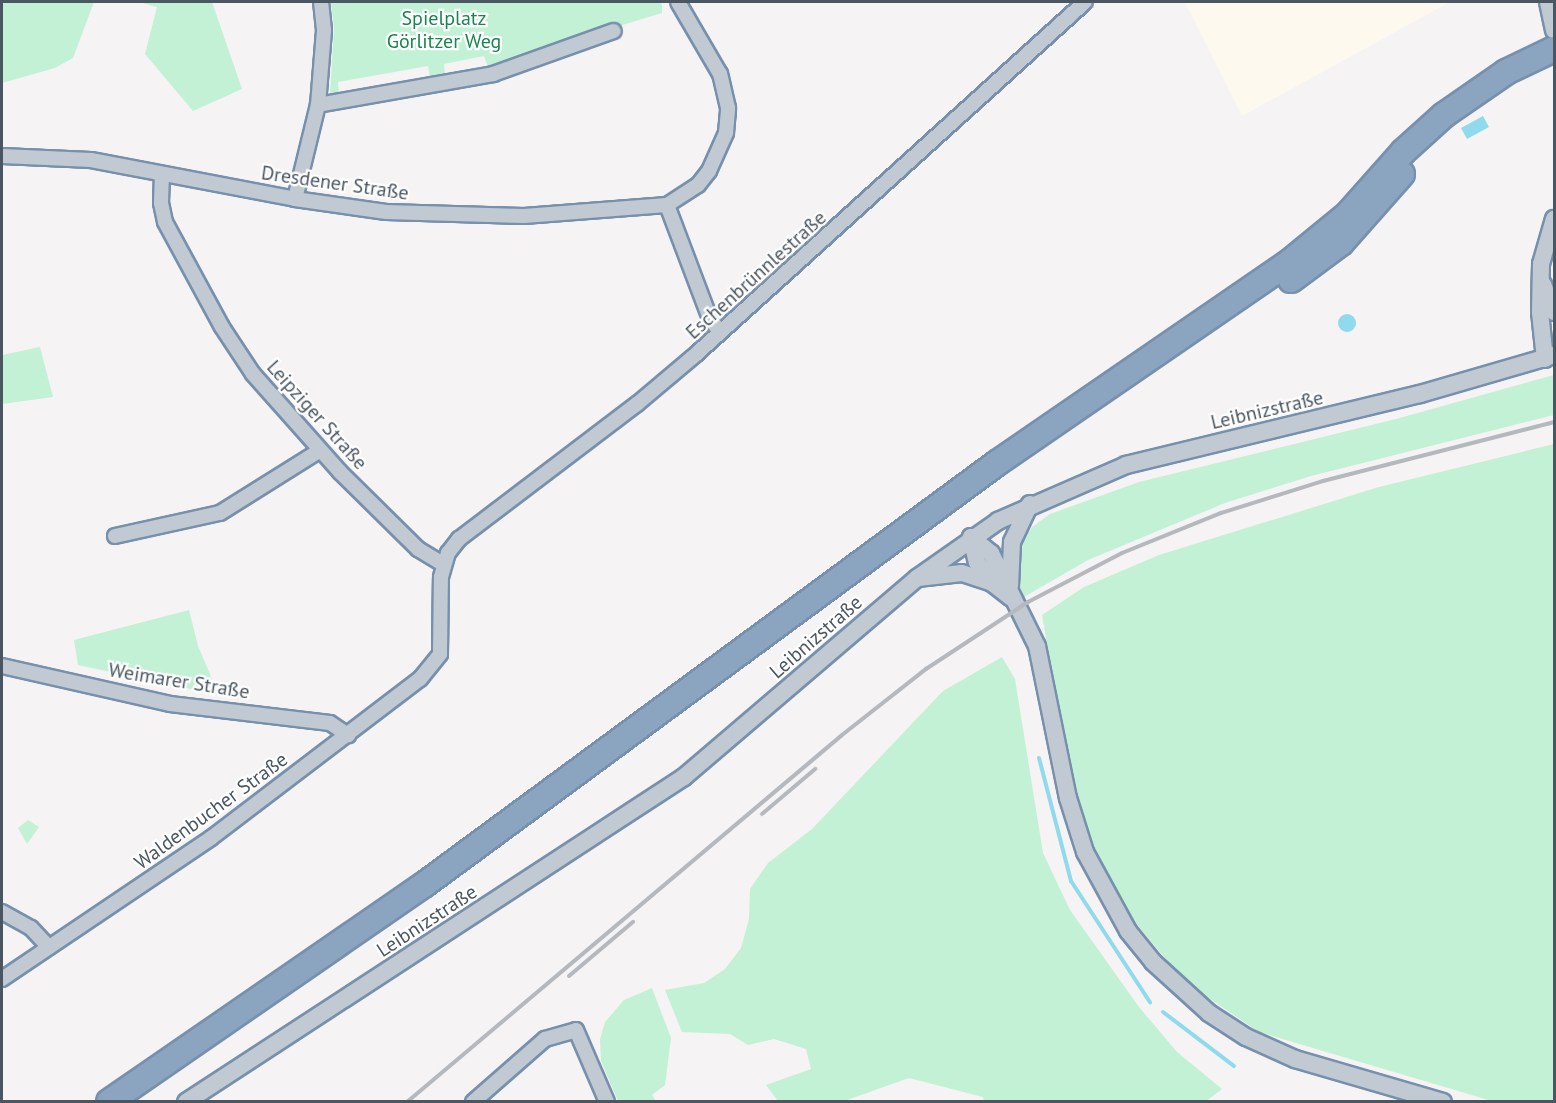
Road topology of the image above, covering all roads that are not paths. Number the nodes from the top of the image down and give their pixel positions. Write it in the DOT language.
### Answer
graph roads {
  1 [pos="321,2"];
  2 [pos="678,2"];
  3 [pos="1085,2"];
  4 [pos="1548,2"];
  5 [pos="1554,30"];
  6 [pos="614,31"];
  7 [pos="1554,49"];
  8 [pos="1554,62"];
  9 [pos="1531,67"];
  10 [pos="318,105"];
  11 [pos="2,156"];
  12 [pos="162,174"];
  13 [pos="295,200"];
  14 [pos="667,205"];
  15 [pos="1554,219"];
  16 [pos="1540,277"];
  17 [pos="1554,309"];
  18 [pos="720,332"];
  19 [pos="1552,355"];
  20 [pos="320,451"];
  21 [pos="1030,504"];
  22 [pos="115,536"];
  23 [pos="971,537"];
  24 [pos="443,564"];
  25 [pos="917,578"];
  26 [pos="992,583"];
  27 [pos="1012,598"];
  28 [pos="2,666"];
  29 [pos="348,735"];
  30 [pos="2,912"];
  31 [pos="49,947"];
  32 [pos="2,979"];
  33 [pos="109,1101"];
  34 [pos="136,1101"];
  35 [pos="186,1101"];
  36 [pos="473,1101"];
  37 [pos="607,1101"];
  38 [pos="1443,1101"];
  1 -- 10 [label="street"];
  2 -- 14 [label="street"];
  3 -- 18 [label="street, Eschenbrünnlestraße"];
  4 -- 5 [label="street"];
  6 -- 10 [label="street"];
  7 -- 9 [label="highway"];
  8 -- 9 [label="highway"];
  9 -- 33 [label="highway"];
  9 -- 34 [label="highway"];
  10 -- 13 [label="street"];
  11 -- 12 [label="street, Dresdener Straße"];
  12 -- 13 [label="street, Dresdener Straße"];
  12 -- 20 [label="street, Leipziger Straße"];
  13 -- 14 [label="street, Dresdener Straße"];
  14 -- 18 [label="street"];
  15 -- 16 [label="street, Leibnizstraße"];
  16 -- 17 [label="street"];
  16 -- 19 [label="street, Leibnizstraße"];
  18 -- 24 [label="street, Eschenbrünnlestraße"];
  19 -- 21 [label="street, Leibnizstraße"];
  20 -- 22 [label="street"];
  20 -- 24 [label="street, Leipziger Straße"];
  21 -- 23 [label="street, Leibnizstraße"];
  21 -- 27 [label="street"];
  23 -- 25 [label="street, Leibnizstraße"];
  23 -- 26 [label="street"];
  23 -- 27 [label="street"];
  24 -- 29 [label="street, Waldenbucher Straße"];
  25 -- 26 [label="street"];
  25 -- 35 [label="street, Leibnizstraße"];
  26 -- 27 [label="street"];
  27 -- 38 [label="street"];
  28 -- 29 [label="street, Weimarer Straße"];
  29 -- 31 [label="street, Waldenbucher Straße"];
  30 -- 31 [label="street"];
  31 -- 32 [label="street, Waldenbucher Straße"];
  36 -- 37 [label="street"];
}
